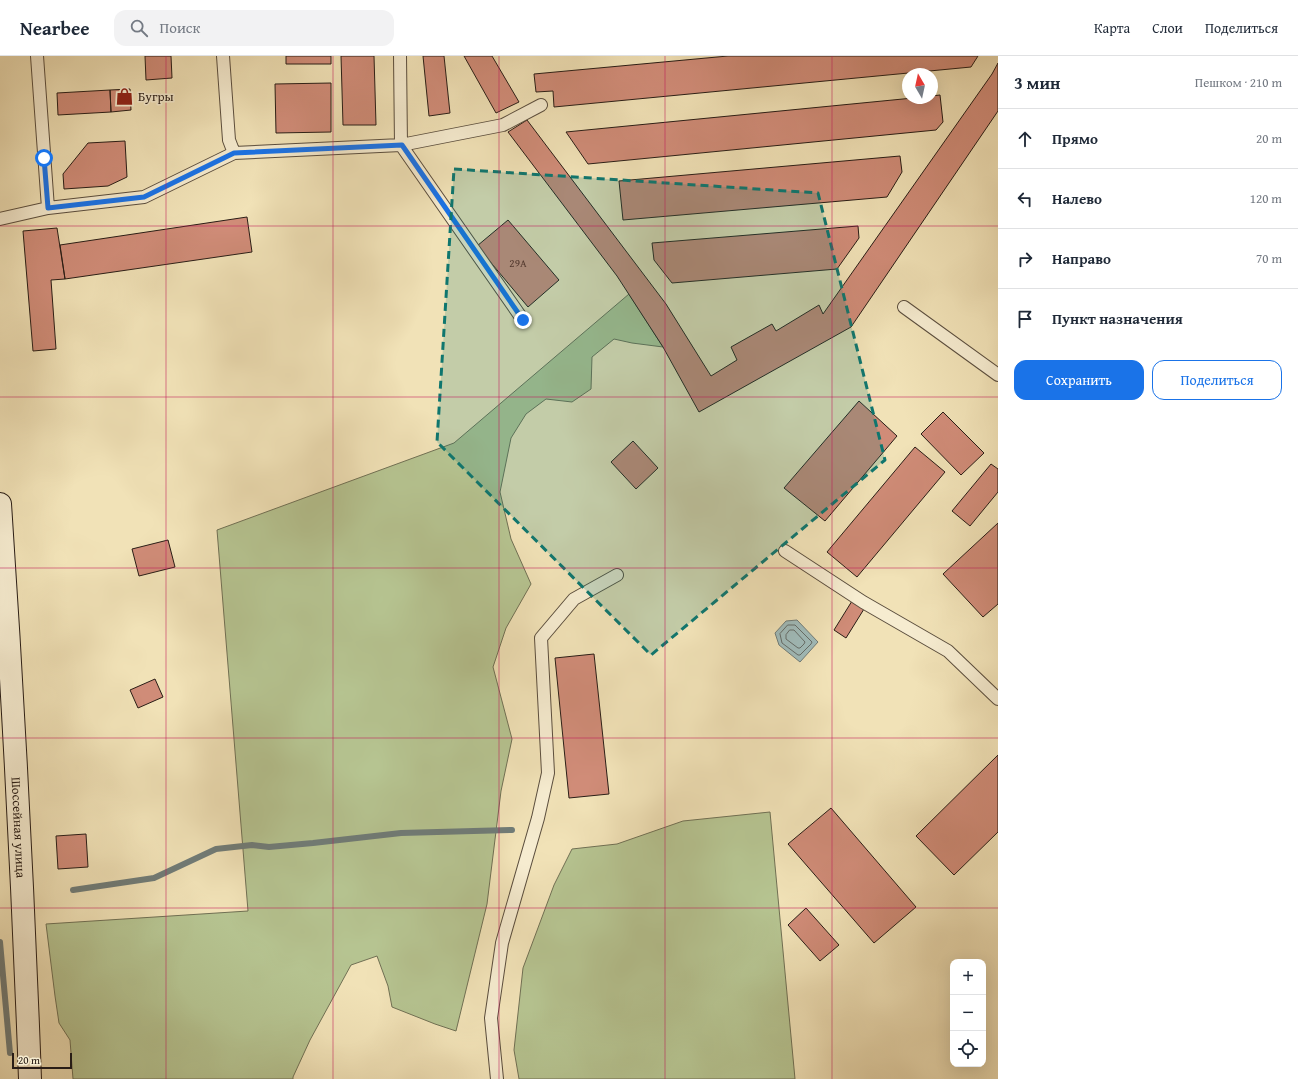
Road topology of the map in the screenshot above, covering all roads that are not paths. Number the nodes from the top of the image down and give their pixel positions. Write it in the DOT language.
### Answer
graph roads {
  1 [pos="37,56"];
  2 [pos="222,56"];
  3 [pos="400,56"];
  4 [pos="541,105"];
  5 [pos="402,145"];
  6 [pos="234,153"];
  7 [pos="48,208"];
  8 [pos="0,219"];
  9 [pos="904,307"];
  10 [pos="523,320"];
  11 [pos="998,375"];
  12 [pos="0,504"];
  13 [pos="786,551"];
  14 [pos="617,575"];
  15 [pos="5,650"];
  16 [pos="998,699"];
  17 [pos="30,1079"];
  18 [pos="497,1079"];
  1 -- 7 [label="lane"];
  2 -- 6 [label="lane"];
  3 -- 5 [label="lane"];
  4 -- 5 [label="lane"];
  5 -- 6 [label="lane"];
  5 -- 10 [label="lane"];
  6 -- 7 [label="lane"];
  7 -- 8 [label="lane"];
  9 -- 11 [label="lane"];
  12 -- 15 [label="main road, Шоссейная улица"];
  13 -- 16 [label="lane"];
  14 -- 18 [label="lane"];
  15 -- 17 [label="main road, Шоссейная улица"];
}
